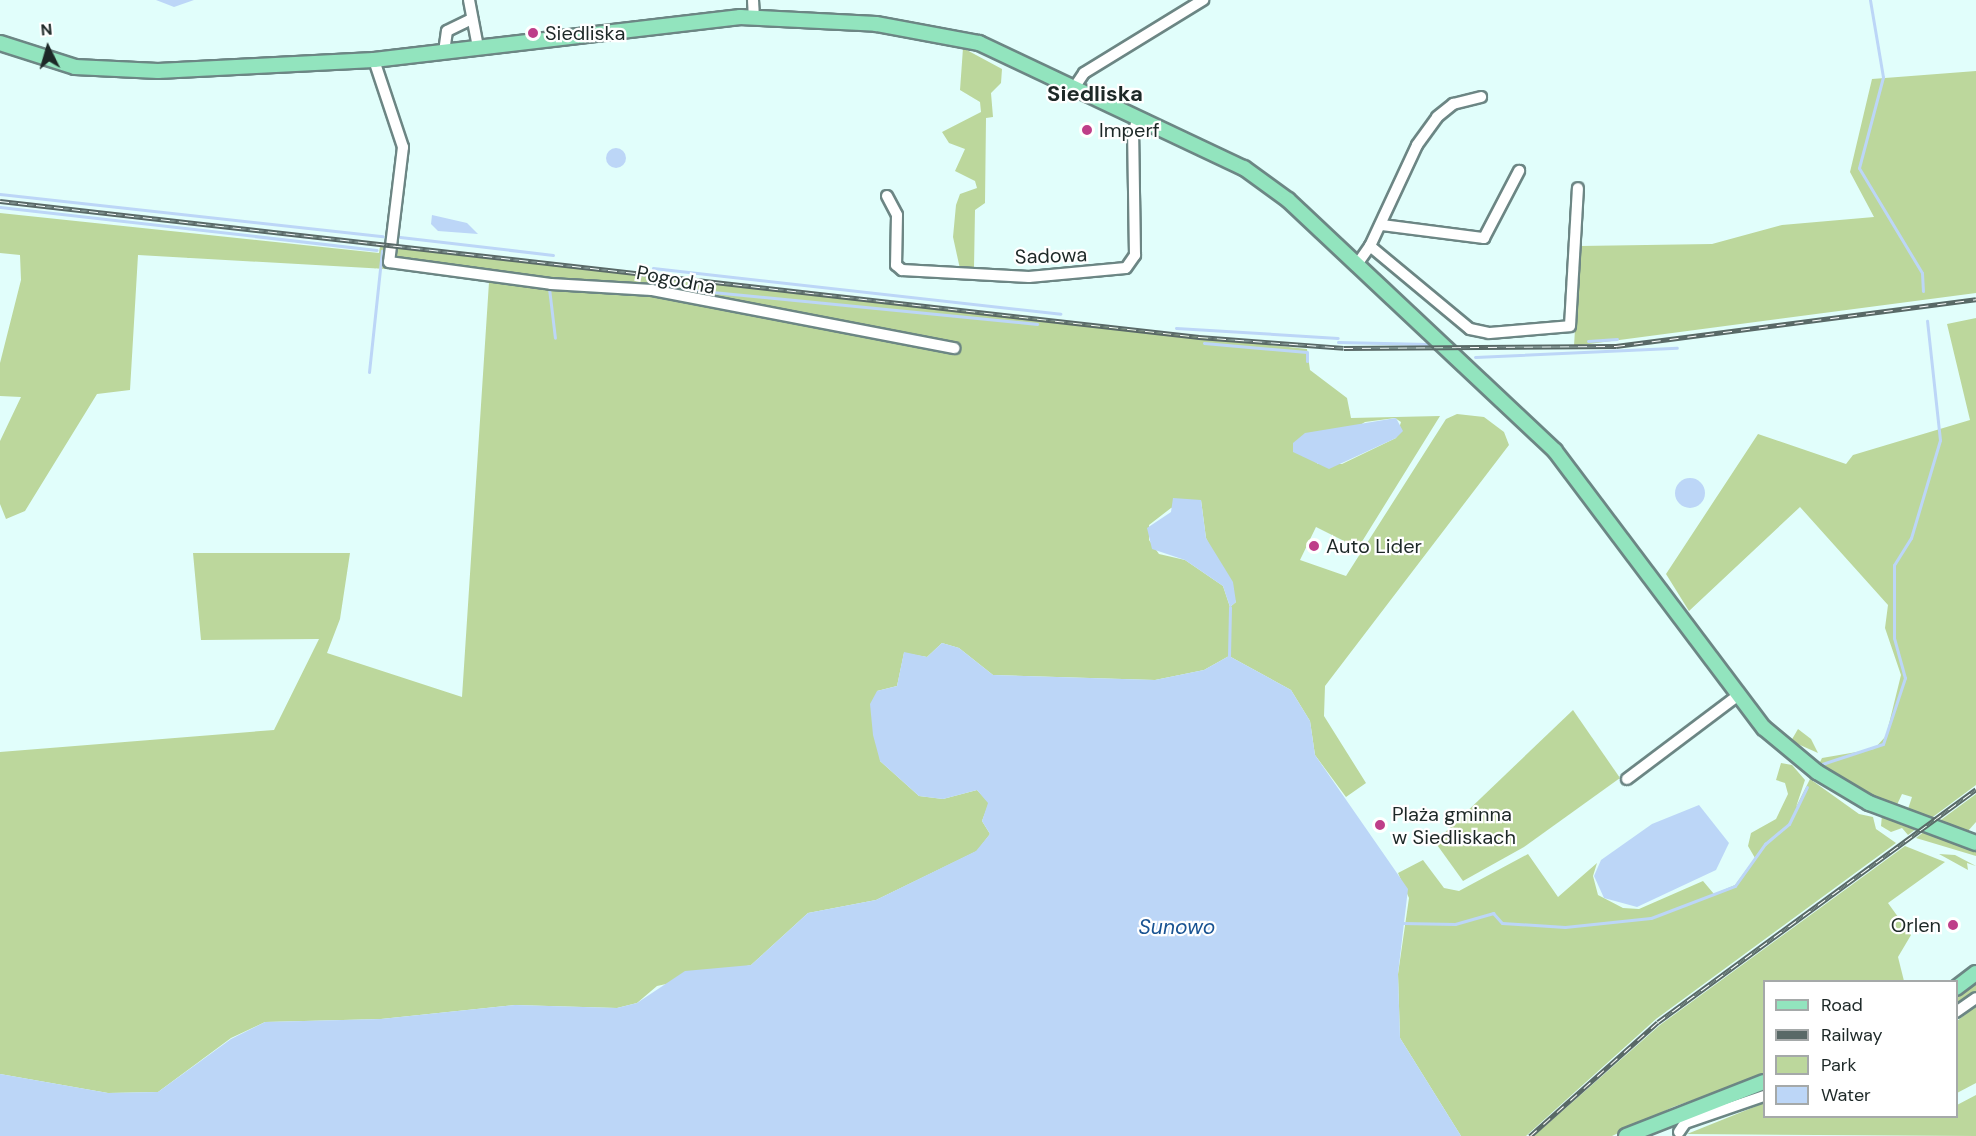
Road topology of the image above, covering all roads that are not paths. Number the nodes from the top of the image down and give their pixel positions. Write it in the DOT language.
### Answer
graph roads {
  1 [pos="469,0"];
  2 [pos="753,0"];
  3 [pos="1203,0"];
  4 [pos="754,17"];
  5 [pos="472,19"];
  6 [pos="0,43"];
  7 [pos="478,47"];
  8 [pos="444,52"];
  9 [pos="374,60"];
  10 [pos="1074,88"];
  11 [pos="1481,97"];
  12 [pos="1138,118"];
  13 [pos="1519,171"];
  14 [pos="1578,188"];
  15 [pos="887,196"];
  16 [pos="1382,225"];
  17 [pos="1370,246"];
  18 [pos="1358,263"];
  19 [pos="954,348"];
  20 [pos="1737,696"];
  21 [pos="1627,779"];
  22 [pos="1976,843"];
  23 [pos="1976,973"];
  24 [pos="1958,986"];
  25 [pos="1976,998"];
  26 [pos="1958,1011"];
  27 [pos="1763,1082"];
  28 [pos="1763,1096"];
  29 [pos="1679,1132"];
  30 [pos="1626,1136"];
  1 -- 5 [label="street"];
  2 -- 4 [label="street"];
  3 -- 10 [label="street"];
  4 -- 7 [label="main road"];
  4 -- 10 [label="main road"];
  5 -- 7 [label="street"];
  5 -- 8 [label="street"];
  6 -- 9 [label="main road"];
  7 -- 8 [label="main road"];
  8 -- 9 [label="main road"];
  9 -- 19 [label="street, Pogodna"];
  10 -- 12 [label="main road"];
  11 -- 16 [label="street"];
  12 -- 15 [label="street, Sadowa"];
  12 -- 18 [label="main road"];
  13 -- 16 [label="street"];
  14 -- 17 [label="street"];
  16 -- 17 [label="street"];
  17 -- 18 [label="street"];
  18 -- 20 [label="main road"];
  20 -- 21 [label="street"];
  20 -- 22 [label="main road"];
  23 -- 24 [label="main road"];
  25 -- 26 [label="street"];
  27 -- 30 [label="main road"];
  28 -- 29 [label="street"];
}
